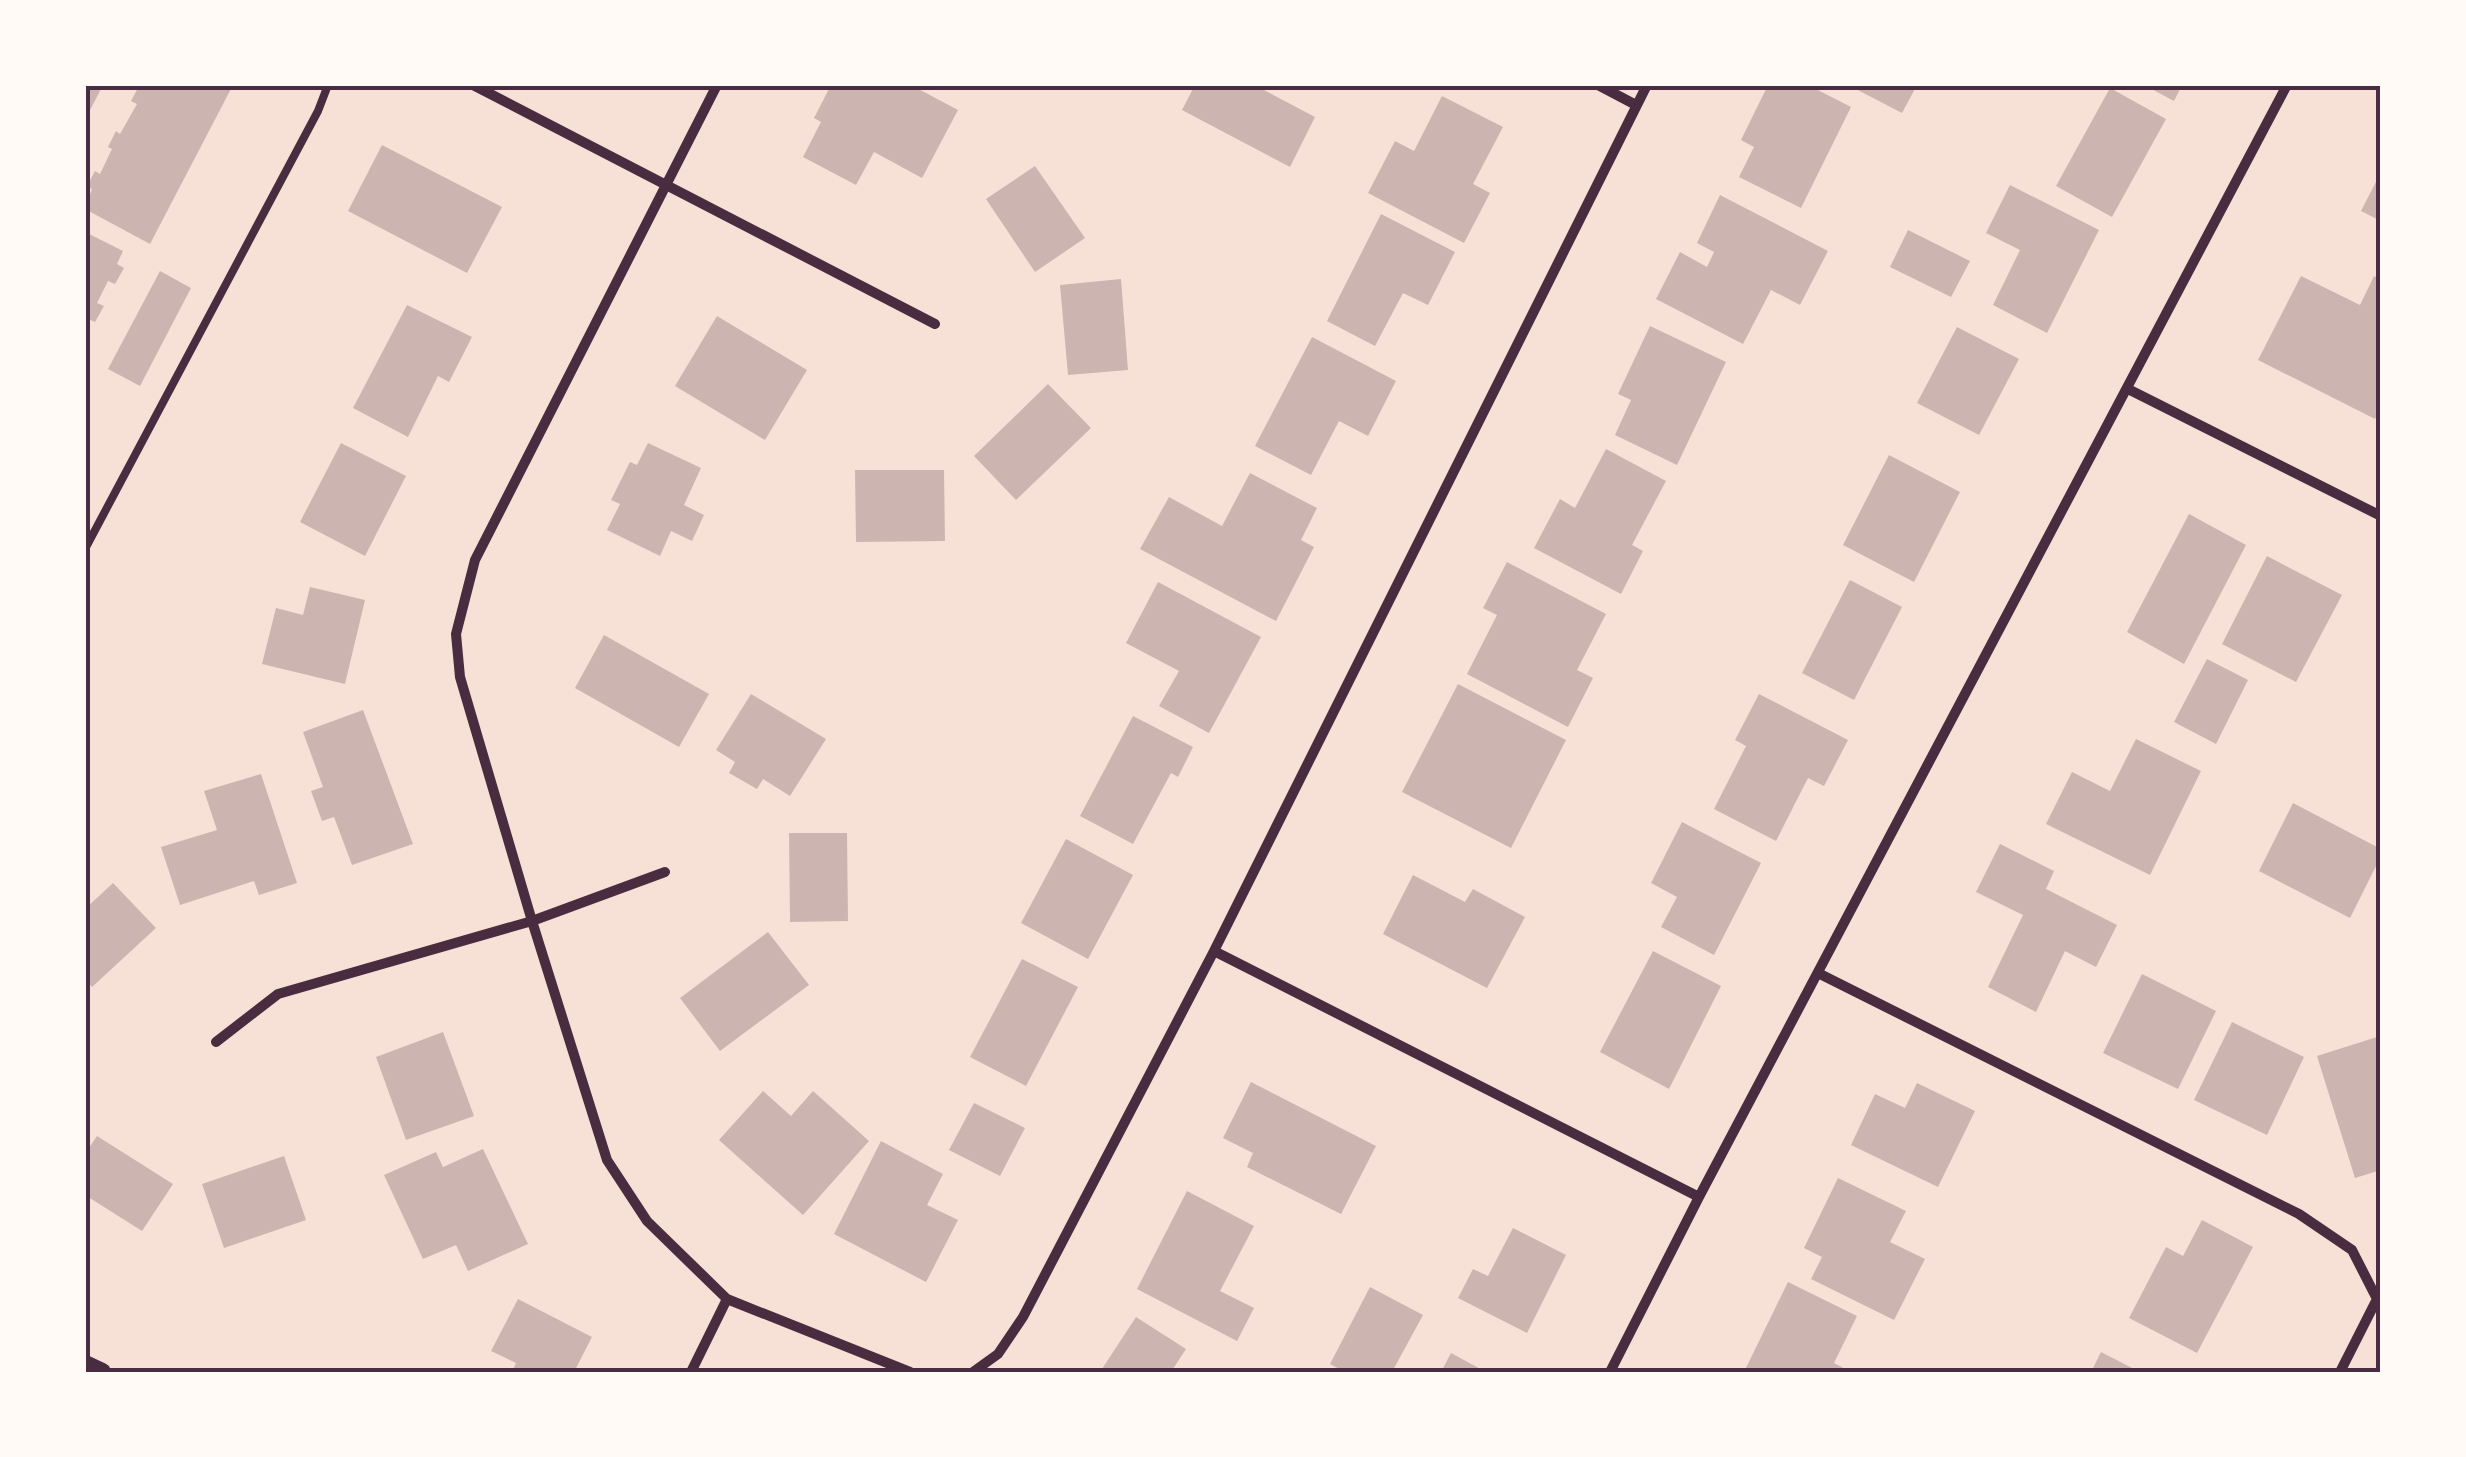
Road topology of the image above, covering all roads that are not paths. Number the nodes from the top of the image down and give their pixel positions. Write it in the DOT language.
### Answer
graph roads {
  1 [pos="328,85"];
  2 [pos="473,85"];
  3 [pos="718,85"];
  4 [pos="1598,85"];
  5 [pos="1647,85"];
  6 [pos="2287,85"];
  7 [pos="1636,105"];
  8 [pos="665,185"];
  9 [pos="935,324"];
  10 [pos="2128,389"];
  11 [pos="2381,516"];
  12 [pos="85,549"];
  13 [pos="664,872"];
  14 [pos="532,922"];
  15 [pos="1214,951"];
  16 [pos="1818,973"];
  17 [pos="216,1042"];
  18 [pos="1698,1198"];
  19 [pos="727,1300"];
  20 [pos="2379,1300"];
  21 [pos="85,1364"];
  22 [pos="102,1372"];
  23 [pos="691,1372"];
  24 [pos="910,1372"];
  25 [pos="973,1372"];
  26 [pos="1610,1372"];
  27 [pos="2340,1372"];
  1 -- 12 [label="lane"];
  2 -- 8 [label="street"];
  3 -- 8 [label="street"];
  4 -- 7 [label="street"];
  5 -- 7 [label="street"];
  6 -- 10 [label="street"];
  7 -- 15 [label="street"];
  8 -- 9 [label="street"];
  8 -- 14 [label="street"];
  10 -- 11 [label="street"];
  10 -- 16 [label="street"];
  13 -- 14 [label="street"];
  14 -- 17 [label="street"];
  14 -- 19 [label="street"];
  15 -- 18 [label="street"];
  15 -- 25 [label="street"];
  16 -- 18 [label="street"];
  16 -- 20 [label="street"];
  18 -- 26 [label="street"];
  19 -- 23 [label="street"];
  19 -- 24 [label="street"];
  20 -- 27 [label="street"];
  21 -- 22 [label="street"];
}
